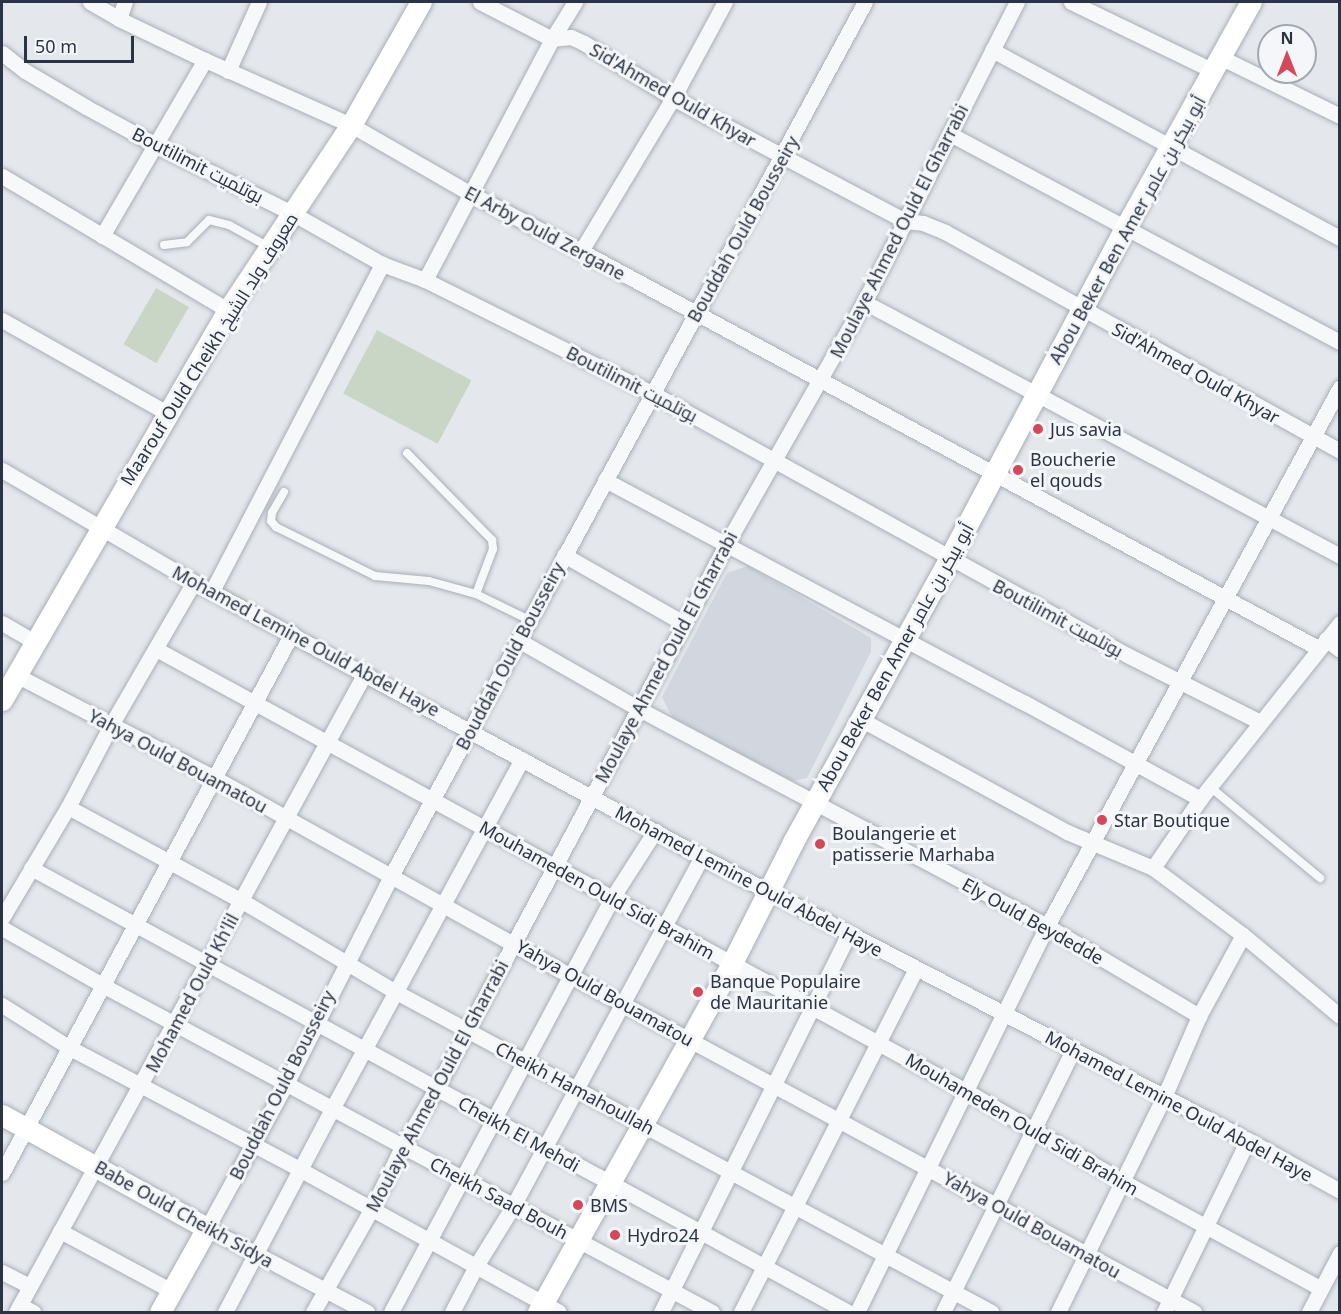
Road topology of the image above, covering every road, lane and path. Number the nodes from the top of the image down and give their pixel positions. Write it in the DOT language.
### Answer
graph roads {
  1 [pos="90,2"];
  2 [pos="125,2"];
  3 [pos="259,2"];
  4 [pos="421,2"];
  5 [pos="480,2"];
  6 [pos="575,2"];
  7 [pos="725,2"];
  8 [pos="865,2"];
  9 [pos="1017,2"];
  10 [pos="1071,2"];
  11 [pos="1251,2"];
  12 [pos="119,19"];
  13 [pos="552,39"];
  14 [pos="992,50"];
  15 [pos="2,53"];
  16 [pos="205,60"];
  17 [pos="1218,64"];
  18 [pos="228,71"];
  19 [pos="673,98"];
  20 [pos="1340,116"];
  21 [pos="351,126"];
  22 [pos="950,134"];
  23 [pos="154,144"];
  24 [pos="1172,148"];
  25 [pos="782,156"];
  26 [pos="2,176"];
  27 [pos="471,194"];
  28 [pos="292,213"];
  29 [pos="905,221"];
  30 [pos="1125,228"];
  31 [pos="102,236"];
  32 [pos="1340,237"];
  33 [pos="164,244"];
  34 [pos="269,247"];
  35 [pos="581,251"];
  36 [pos="382,264"];
  37 [pos="425,280"];
  38 [pos="864,302"];
  39 [pos="228,310"];
  40 [pos="1083,310"];
  41 [pos="696,315"];
  42 [pos="2,320"];
  43 [pos="1340,342"];
  44 [pos="820,381"];
  45 [pos="1340,387"];
  46 [pos="652,393"];
  47 [pos="1038,393"];
  48 [pos="167,413"];
  49 [pos="1313,437"];
  50 [pos="1340,451"];
  51 [pos="407,453"];
  52 [pos="774,460"];
  53 [pos="2,470"];
  54 [pos="995,474"];
  55 [pos="605,480"];
  56 [pos="284,492"];
  57 [pos="1268,516"];
  58 [pos="99,528"];
  59 [pos="728,543"];
  60 [pos="564,555"];
  61 [pos="1340,556"];
  62 [pos="949,559"];
  63 [pos="194,582"];
  64 [pos="212,591"];
  65 [pos="476,594"];
  66 [pos="1223,598"];
  67 [pos="529,620"];
  68 [pos="2,623"];
  69 [pos="1340,623"];
  70 [pos="685,624"];
  71 [pos="292,633"];
  72 [pos="518,640"];
  73 [pos="904,640"];
  74 [pos="34,642"];
  75 [pos="1322,644"];
  76 [pos="156,649"];
  77 [pos="1340,650"];
  78 [pos="365,673"];
  79 [pos="16,675"];
  80 [pos="1180,681"];
  81 [pos="2,700"];
  82 [pos="255,702"];
  83 [pos="639,709"];
  84 [pos="860,719"];
  85 [pos="1260,722"];
  86 [pos="111,725"];
  87 [pos="470,730"];
  88 [pos="327,743"];
  89 [pos="522,759"];
  90 [pos="1135,763"];
  91 [pos="213,777"];
  92 [pos="1210,787"];
  93 [pos="591,796"];
  94 [pos="432,800"];
  95 [pos="1200,800"];
  96 [pos="815,802"];
  97 [pos="68,807"];
  98 [pos="286,819"];
  99 [pos="485,829"];
  100 [pos="655,831"];
  101 [pos="1092,843"];
  102 [pos="702,857"];
  103 [pos="169,861"];
  104 [pos="554,867"];
  105 [pos="31,868"];
  106 [pos="1153,868"];
  107 [pos="391,876"];
  108 [pos="1320,878"];
  109 [pos="768,892"];
  110 [pos="612,898"];
  111 [pos="242,901"];
  112 [pos="443,904"];
  113 [pos="2,918"];
  114 [pos="134,926"];
  115 [pos="1047,926"];
  116 [pos="665,927"];
  117 [pos="2,928"];
  118 [pos="848,935"];
  119 [pos="1243,935"];
  120 [pos="513,943"];
  121 [pos="346,960"];
  122 [pos="732,963"];
  123 [pos="207,965"];
  124 [pos="916,969"];
  125 [pos="571,976"];
  126 [pos="104,986"];
  127 [pos="396,992"];
  128 [pos="624,1002"];
  129 [pos="2,1005"];
  130 [pos="812,1007"];
  131 [pos="1004,1014"];
  132 [pos="1199,1016"];
  133 [pos="1340,1016"];
  134 [pos="175,1024"];
  135 [pos="314,1024"];
  136 [pos="467,1030"];
  137 [pos="689,1038"];
  138 [pos="879,1043"];
  139 [pos="70,1048"];
  140 [pos="364,1050"];
  141 [pos="1073,1050"];
  142 [pos="525,1060"];
  143 [pos="286,1084"];
  144 [pos="774,1084"];
  145 [pos="141,1086"];
  146 [pos="436,1089"];
  147 [pos="577,1089"];
  148 [pos="966,1091"];
  149 [pos="1164,1097"];
  150 [pos="332,1109"];
  151 [pos="2,1115"];
  152 [pos="493,1119"];
  153 [pos="839,1120"];
  154 [pos="642,1124"];
  155 [pos="26,1129"];
  156 [pos="1034,1131"];
  157 [pos="1248,1140"];
  158 [pos="252,1146"];
  159 [pos="402,1147"];
  160 [pos="545,1148"];
  161 [pos="97,1167"];
  162 [pos="928,1168"];
  163 [pos="301,1170"];
  164 [pos="731,1172"];
  165 [pos="2,1173"];
  166 [pos="464,1179"];
  167 [pos="1122,1181"];
  168 [pos="609,1183"];
  169 [pos="1340,1191"];
  170 [pos="994,1204"];
  171 [pos="513,1206"];
  172 [pos="795,1206"];
  173 [pos="371,1210"];
  174 [pos="1205,1227"];
  175 [pos="207,1228"];
  176 [pos="60,1231"];
  177 [pos="701,1233"];
  178 [pos="577,1240"];
  179 [pos="429,1242"];
  180 [pos="255,1254"];
  181 [pos="885,1254"];
  182 [pos="1087,1254"];
  183 [pos="1337,1264"];
  184 [pos="476,1266"];
  185 [pos="764,1267"];
  186 [pos="2,1272"];
  187 [pos="29,1286"];
  188 [pos="1320,1288"];
  189 [pos="326,1290"];
  190 [pos="172,1291"];
  191 [pos="672,1291"];
  192 [pos="953,1291"];
  193 [pos="1167,1306"];
  194 [pos="23,1310"];
  195 [pos="547,1310"];
  196 [pos="160,1312"];
  197 [pos="225,1312"];
  198 [pos="313,1312"];
  199 [pos="367,1312"];
  200 [pos="391,1312"];
  201 [pos="452,1312"];
  202 [pos="661,1312"];
  203 [pos="712,1312"];
  204 [pos="741,1312"];
  205 [pos="848,1312"];
  206 [pos="857,1312"];
  207 [pos="943,1312"];
  208 [pos="991,1312"];
  209 [pos="1058,1312"];
  210 [pos="1194,1312"];
  211 [pos="1309,1312"];
  1 -- 12 [label="street, El Arby Ould Zergane"];
  2 -- 12 [label="street"];
  3 -- 18 [label="street"];
  4 -- 21 [label="street, Maarouf Ould Cheikh معروف ولد الشيخ"];
  5 -- 13 [label="street, Sid'Ahmed Ould Khyar"];
  6 -- 13 [label="street"];
  7 -- 19 [label="street"];
  8 -- 25 [label="street, Bouddah Ould Bousseiry"];
  9 -- 14 [label="street, Moulaye Ahmed Ould El Gharrabi"];
  10 -- 17 [label="street"];
  11 -- 17 [label="street, Abou Beker Ben Amer أبو بيكر بن عامر"];
  12 -- 16 [label="street, El Arby Ould Zergane"];
  13 -- 19 [label="street, Sid'Ahmed Ould Khyar"];
  13 -- 27 [label="street"];
  14 -- 22 [label="street, Moulaye Ahmed Ould El Gharrabi"];
  14 -- 24 [label="street"];
  15 -- 23 [label="street, Boutilimit بوتلميت"];
  16 -- 18 [label="street, El Arby Ould Zergane"];
  16 -- 23 [label="street"];
  17 -- 20 [label="street"];
  17 -- 24 [label="street, Abou Beker Ben Amer أبو بيكر بن عامر"];
  18 -- 21 [label="street, El Arby Ould Zergane"];
  19 -- 25 [label="street, Sid'Ahmed Ould Khyar"];
  19 -- 35 [label="street"];
  21 -- 27 [label="street, El Arby Ould Zergane"];
  21 -- 28 [label="street, Maarouf Ould Cheikh معروف ولد الشيخ"];
  22 -- 29 [label="street, Moulaye Ahmed Ould El Gharrabi"];
  22 -- 30 [label="street"];
  23 -- 28 [label="street, Boutilimit بوتلميت"];
  23 -- 31 [label="street"];
  24 -- 30 [label="street, Abou Beker Ben Amer أبو بيكر بن عامر"];
  24 -- 32 [label="street"];
  25 -- 29 [label="street, Sid'Ahmed Ould Khyar"];
  25 -- 41 [label="street, Bouddah Ould Bousseiry"];
  26 -- 31 [label="street"];
  27 -- 35 [label="street, El Arby Ould Zergane"];
  27 -- 37 [label="street"];
  28 -- 34 [label="street, Maarouf Ould Cheikh معروف ولد الشيخ"];
  28 -- 36 [label="street, Boutilimit بوتلميت"];
  29 -- 38 [label="street, Moulaye Ahmed Ould El Gharrabi"];
  29 -- 40 [label="street, Sid'Ahmed Ould Khyar"];
  30 -- 40 [label="street, Abou Beker Ben Amer أبو بيكر بن عامر"];
  30 -- 43 [label="street"];
  31 -- 39 [label="street"];
  33 -- 34 [label="lane"];
  34 -- 39 [label="street, Maarouf Ould Cheikh معروف ولد الشيخ"];
  35 -- 41 [label="street, El Arby Ould Zergane"];
  36 -- 37 [label="street, Boutilimit بوتلميت"];
  36 -- 64 [label="street"];
  37 -- 46 [label="street, Boutilimit بوتلميت"];
  38 -- 44 [label="street, Moulaye Ahmed Ould El Gharrabi"];
  38 -- 47 [label="street"];
  39 -- 48 [label="street, Maarouf Ould Cheikh معروف ولد الشيخ"];
  40 -- 47 [label="street, Abou Beker Ben Amer أبو بيكر بن عامر"];
  40 -- 49 [label="street, Sid'Ahmed Ould Khyar"];
  41 -- 44 [label="street, El Arby Ould Zergane"];
  41 -- 46 [label="street, Bouddah Ould Bousseiry"];
  42 -- 48 [label="street"];
  44 -- 52 [label="street, Moulaye Ahmed Ould El Gharrabi"];
  44 -- 54 [label="street, El Arby Ould Zergane"];
  45 -- 49 [label="street"];
  46 -- 52 [label="street, Boutilimit بوتلميت"];
  46 -- 55 [label="street, Bouddah Ould Bousseiry"];
  47 -- 54 [label="street, Abou Beker Ben Amer أبو بيكر بن عامر"];
  47 -- 57 [label="street"];
  48 -- 58 [label="street, Maarouf Ould Cheikh معروف ولد الشيخ"];
  49 -- 50 [label="street, Sid'Ahmed Ould Khyar"];
  49 -- 57 [label="street"];
  51 -- 65 [label="lane"];
  52 -- 59 [label="street, Moulaye Ahmed Ould El Gharrabi"];
  52 -- 62 [label="street, Boutilimit بوتلميت"];
  53 -- 58 [label="street"];
  54 -- 62 [label="street, Abou Beker Ben Amer أبو بيكر بن عامر"];
  54 -- 66 [label="street, El Arby Ould Zergane"];
  55 -- 59 [label="street"];
  55 -- 60 [label="street, Bouddah Ould Bousseiry"];
  56 -- 65 [label="lane"];
  57 -- 61 [label="street"];
  57 -- 66 [label="street"];
  58 -- 63 [label="street, Mohamed Lemine Ould Abdel Haye"];
  58 -- 74 [label="street, Maarouf Ould Cheikh معروف ولد الشيخ"];
  59 -- 70 [label="street, Moulaye Ahmed Ould El Gharrabi"];
  59 -- 73 [label="street"];
  60 -- 67 [label="street, Bouddah Ould Bousseiry"];
  60 -- 70 [label="street"];
  62 -- 73 [label="street, Abou Beker Ben Amer أبو بيكر بن عامر"];
  62 -- 80 [label="street, Boutilimit بوتلميت"];
  63 -- 64 [label="street, Mohamed Lemine Ould Abdel Haye"];
  63 -- 76 [label="street"];
  64 -- 71 [label="street, Mohamed Lemine Ould Abdel Haye"];
  65 -- 67 [label="lane"];
  66 -- 75 [label="street, El Arby Ould Zergane"];
  66 -- 80 [label="street"];
  67 -- 72 [label="street, Bouddah Ould Bousseiry"];
  68 -- 74 [label="street"];
  69 -- 75 [label="street"];
  70 -- 83 [label="street, Moulaye Ahmed Ould El Gharrabi"];
  71 -- 78 [label="street, Mohamed Lemine Ould Abdel Haye"];
  71 -- 82 [label="street"];
  72 -- 83 [label="street, Ely Ould Beydedde"];
  72 -- 87 [label="street, Bouddah Ould Bousseiry"];
  73 -- 84 [label="street, Abou Beker Ben Amer أبو بيكر بن عامر"];
  73 -- 90 [label="street"];
  74 -- 79 [label="street, Maarouf Ould Cheikh معروف ولد الشيخ"];
  75 -- 77 [label="street, El Arby Ould Zergane"];
  75 -- 85 [label="street"];
  76 -- 82 [label="street, Mouhameden Ould Sidi Brahim"];
  76 -- 86 [label="street"];
  78 -- 87 [label="street, Mohamed Lemine Ould Abdel Haye"];
  78 -- 88 [label="street, Mohamed Ould Kh'lil"];
  79 -- 81 [label="street, Maarouf Ould Cheikh معروف ولد الشيخ"];
  79 -- 86 [label="street, Yahya Ould Bouamatou"];
  80 -- 85 [label="street, Boutilimit بوتلميت"];
  80 -- 90 [label="street"];
  82 -- 88 [label="street, Mouhameden Ould Sidi Brahim"];
  82 -- 91 [label="street"];
  83 -- 93 [label="street, Moulaye Ahmed Ould El Gharrabi"];
  83 -- 96 [label="street, Ely Ould Beydedde"];
  84 -- 96 [label="street, Abou Beker Ben Amer أبو بيكر بن عامر"];
  84 -- 101 [label="street"];
  85 -- 92 [label="street"];
  86 -- 91 [label="street, Yahya Ould Bouamatou"];
  86 -- 97 [label="street"];
  87 -- 89 [label="street, Mohamed Lemine Ould Abdel Haye"];
  87 -- 94 [label="street, Bouddah Ould Bousseiry"];
  88 -- 94 [label="street, Mouhameden Ould Sidi Brahim"];
  88 -- 98 [label="street, Mohamed Ould Kh'lil"];
  89 -- 93 [label="street, Mohamed Lemine Ould Abdel Haye"];
  89 -- 99 [label="street"];
  90 -- 95 [label="street"];
  90 -- 101 [label="street"];
  91 -- 98 [label="street, Yahya Ould Bouamatou"];
  91 -- 103 [label="street"];
  92 -- 95 [label="street"];
  92 -- 108 [label="lane"];
  93 -- 100 [label="street, Mohamed Lemine Ould Abdel Haye"];
  93 -- 104 [label="street, Moulaye Ahmed Ould El Gharrabi"];
  94 -- 99 [label="street, Mouhameden Ould Sidi Brahim"];
  94 -- 107 [label="street, Bouddah Ould Bousseiry"];
  95 -- 106 [label="street"];
  96 -- 109 [label="street, Abou Beker Ben Amer أبو بيكر بن عامر"];
  96 -- 115 [label="street, Ely Ould Beydedde"];
  97 -- 103 [label="street, Cheikh Hamahoullah"];
  97 -- 105 [label="street"];
  98 -- 107 [label="street, Yahya Ould Bouamatou"];
  98 -- 111 [label="street, Mohamed Ould Kh'lil"];
  99 -- 104 [label="street, Mouhameden Ould Sidi Brahim"];
  99 -- 112 [label="street"];
  100 -- 102 [label="street, Mohamed Lemine Ould Abdel Haye"];
  100 -- 110 [label="street"];
  101 -- 106 [label="street"];
  101 -- 115 [label="street"];
  102 -- 109 [label="street, Mohamed Lemine Ould Abdel Haye"];
  102 -- 116 [label="street"];
  103 -- 111 [label="street, Cheikh Hamahoullah"];
  103 -- 114 [label="street"];
  104 -- 110 [label="street, Mouhameden Ould Sidi Brahim"];
  104 -- 120 [label="street, Moulaye Ahmed Ould El Gharrabi"];
  105 -- 113 [label="street"];
  105 -- 114 [label="street, Cheikh El Mehdi"];
  106 -- 119 [label="street"];
  107 -- 112 [label="street, Yahya Ould Bouamatou"];
  107 -- 121 [label="street, Bouddah Ould Bousseiry"];
  109 -- 118 [label="street, Mohamed Lemine Ould Abdel Haye"];
  109 -- 122 [label="street, Abou Beker Ben Amer أبو بيكر بن عامر"];
  110 -- 116 [label="street, Mouhameden Ould Sidi Brahim"];
  110 -- 125 [label="street"];
  111 -- 121 [label="street, Cheikh Hamahoullah"];
  111 -- 123 [label="street, Mohamed Ould Kh'lil"];
  112 -- 120 [label="street, Yahya Ould Bouamatou"];
  112 -- 127 [label="street"];
  114 -- 123 [label="street, Cheikh El Mehdi"];
  114 -- 126 [label="street"];
  115 -- 131 [label="street"];
  115 -- 132 [label="street, Ely Ould Beydedde"];
  116 -- 122 [label="street, Mouhameden Ould Sidi Brahim"];
  116 -- 128 [label="street"];
  117 -- 126 [label="street, Cheikh Saad Bouh"];
  118 -- 124 [label="street, Mohamed Lemine Ould Abdel Haye"];
  118 -- 130 [label="street"];
  119 -- 132 [label="street"];
  119 -- 133 [label="street"];
  120 -- 125 [label="street, Yahya Ould Bouamatou"];
  120 -- 136 [label="street, Moulaye Ahmed Ould El Gharrabi"];
  121 -- 127 [label="street, Cheikh Hamahoullah"];
  121 -- 135 [label="street, Bouddah Ould Bousseiry"];
  122 -- 130 [label="street, Mouhameden Ould Sidi Brahim"];
  122 -- 137 [label="street, Abou Beker Ben Amer أبو بيكر بن عامر"];
  123 -- 134 [label="street, Mohamed Ould Kh'lil"];
  123 -- 135 [label="street, Cheikh El Mehdi"];
  124 -- 131 [label="street, Mohamed Lemine Ould Abdel Haye"];
  124 -- 138 [label="street"];
  125 -- 128 [label="street, Yahya Ould Bouamatou"];
  125 -- 142 [label="street"];
  126 -- 134 [label="street, Cheikh Saad Bouh"];
  126 -- 139 [label="street"];
  127 -- 136 [label="street, Cheikh Hamahoullah"];
  127 -- 140 [label="street"];
  128 -- 137 [label="street, Yahya Ould Bouamatou"];
  128 -- 147 [label="street"];
  129 -- 139 [label="street"];
  130 -- 138 [label="street, Mouhameden Ould Sidi Brahim"];
  130 -- 144 [label="street"];
  131 -- 141 [label="street, Mohamed Lemine Ould Abdel Haye"];
  131 -- 148 [label="street"];
  132 -- 149 [label="street"];
  134 -- 143 [label="street, Cheikh Saad Bouh"];
  134 -- 145 [label="street, Mohamed Ould Kh'lil"];
  135 -- 140 [label="street, Cheikh El Mehdi"];
  135 -- 143 [label="street, Bouddah Ould Bousseiry"];
  136 -- 142 [label="street, Cheikh Hamahoullah"];
  136 -- 146 [label="street, Moulaye Ahmed Ould El Gharrabi"];
  137 -- 144 [label="street, Yahya Ould Bouamatou"];
  137 -- 154 [label="street, Abou Beker Ben Amer أبو بيكر بن عامر"];
  138 -- 148 [label="street, Mouhameden Ould Sidi Brahim"];
  138 -- 153 [label="street"];
  139 -- 145 [label="street"];
  139 -- 155 [label="street"];
  140 -- 146 [label="street, Cheikh El Mehdi"];
  140 -- 150 [label="street"];
  141 -- 149 [label="street, Mohamed Lemine Ould Abdel Haye"];
  141 -- 156 [label="street"];
  142 -- 147 [label="street, Cheikh Hamahoullah"];
  142 -- 152 [label="street"];
  143 -- 150 [label="street, Cheikh Saad Bouh"];
  143 -- 158 [label="street, Bouddah Ould Bousseiry"];
  144 -- 153 [label="street, Yahya Ould Bouamatou"];
  144 -- 164 [label="street"];
  145 -- 158 [label="street"];
  145 -- 161 [label="street, Mohamed Ould Kh'lil"];
  146 -- 152 [label="street, Cheikh El Mehdi"];
  146 -- 159 [label="street, Moulaye Ahmed Ould El Gharrabi"];
  147 -- 154 [label="street, Cheikh Hamahoullah"];
  147 -- 160 [label="street"];
  148 -- 156 [label="street, Mouhameden Ould Sidi Brahim"];
  148 -- 162 [label="street"];
  149 -- 157 [label="street, Mohamed Lemine Ould Abdel Haye"];
  149 -- 167 [label="street"];
  150 -- 159 [label="street, Cheikh Saad Bouh"];
  150 -- 163 [label="street"];
  151 -- 155 [label="street, Babe Ould Cheikh Sidya"];
  152 -- 160 [label="street, Cheikh El Mehdi"];
  152 -- 166 [label="street"];
  153 -- 162 [label="street, Yahya Ould Bouamatou"];
  153 -- 172 [label="street"];
  154 -- 164 [label="street, Cheikh Hamahoullah"];
  154 -- 168 [label="street, Abou Beker Ben Amer أبو بيكر بن عامر"];
  155 -- 161 [label="street, Babe Ould Cheikh Sidya"];
  155 -- 165 [label="street"];
  156 -- 167 [label="street, Mouhameden Ould Sidi Brahim"];
  156 -- 170 [label="street"];
  157 -- 169 [label="street, Mohamed Lemine Ould Abdel Haye"];
  157 -- 174 [label="street"];
  158 -- 163 [label="street"];
  158 -- 175 [label="street, Bouddah Ould Bousseiry"];
  159 -- 166 [label="street, Cheikh Saad Bouh"];
  159 -- 173 [label="street, Moulaye Ahmed Ould El Gharrabi"];
  160 -- 168 [label="street, Cheikh El Mehdi"];
  160 -- 171 [label="street"];
  161 -- 175 [label="street, Babe Ould Cheikh Sidya"];
  161 -- 176 [label="street, Mohamed Ould Kh'lil"];
  162 -- 170 [label="street, Yahya Ould Bouamatou"];
  162 -- 181 [label="street"];
  163 -- 173 [label="street"];
  163 -- 180 [label="street"];
  164 -- 172 [label="street, Cheikh Hamahoullah"];
  164 -- 177 [label="street"];
  166 -- 171 [label="street, Cheikh Saad Bouh"];
  166 -- 179 [label="street"];
  167 -- 174 [label="street, Mouhameden Ould Sidi Brahim"];
  167 -- 182 [label="street"];
  168 -- 177 [label="street, Cheikh El Mehdi"];
  168 -- 178 [label="street, Abou Beker Ben Amer أبو بيكر بن عامر"];
  170 -- 182 [label="street, Yahya Ould Bouamatou"];
  170 -- 192 [label="street"];
  171 -- 178 [label="street, Cheikh Saad Bouh"];
  171 -- 184 [label="street"];
  172 -- 181 [label="street, Cheikh Hamahoullah"];
  172 -- 185 [label="street"];
  173 -- 179 [label="street"];
  173 -- 189 [label="street, Moulaye Ahmed Ould El Gharrabi"];
  174 -- 188 [label="street, Mouhameden Ould Sidi Brahim"];
  174 -- 193 [label="street"];
  175 -- 180 [label="street, Babe Ould Cheikh Sidya"];
  175 -- 190 [label="street, Bouddah Ould Bousseiry"];
  176 -- 187 [label="street, Mohamed Ould Kh'lil"];
  176 -- 190 [label="street"];
  177 -- 185 [label="street, Cheikh El Mehdi"];
  177 -- 191 [label="street"];
  178 -- 191 [label="street, Cheikh Saad Bouh"];
  178 -- 195 [label="street, Abou Beker Ben Amer أبو بيكر بن عامر"];
  179 -- 184 [label="street"];
  179 -- 200 [label="street"];
  180 -- 189 [label="street, Babe Ould Cheikh Sidya"];
  180 -- 197 [label="street"];
  181 -- 192 [label="street, Cheikh Hamahoullah"];
  181 -- 206 [label="street"];
  182 -- 193 [label="street, Yahya Ould Bouamatou"];
  182 -- 209 [label="street"];
  183 -- 188 [label="street"];
  184 -- 195 [label="street"];
  184 -- 201 [label="street"];
  185 -- 204 [label="street"];
  185 -- 205 [label="street, Cheikh El Mehdi"];
  186 -- 187 [label="street"];
  187 -- 194 [label="street, Mohamed Ould Kh'lil"];
  188 -- 211 [label="street"];
  189 -- 198 [label="street, Moulaye Ahmed Ould El Gharrabi"];
  189 -- 199 [label="street, Babe Ould Cheikh Sidya"];
  190 -- 196 [label="street, Bouddah Ould Bousseiry"];
  191 -- 202 [label="street"];
  191 -- 203 [label="street, Cheikh Saad Bouh"];
  192 -- 207 [label="street"];
  192 -- 208 [label="street, Cheikh Hamahoullah"];
  193 -- 210 [label="street, Yahya Ould Bouamatou"];
}
